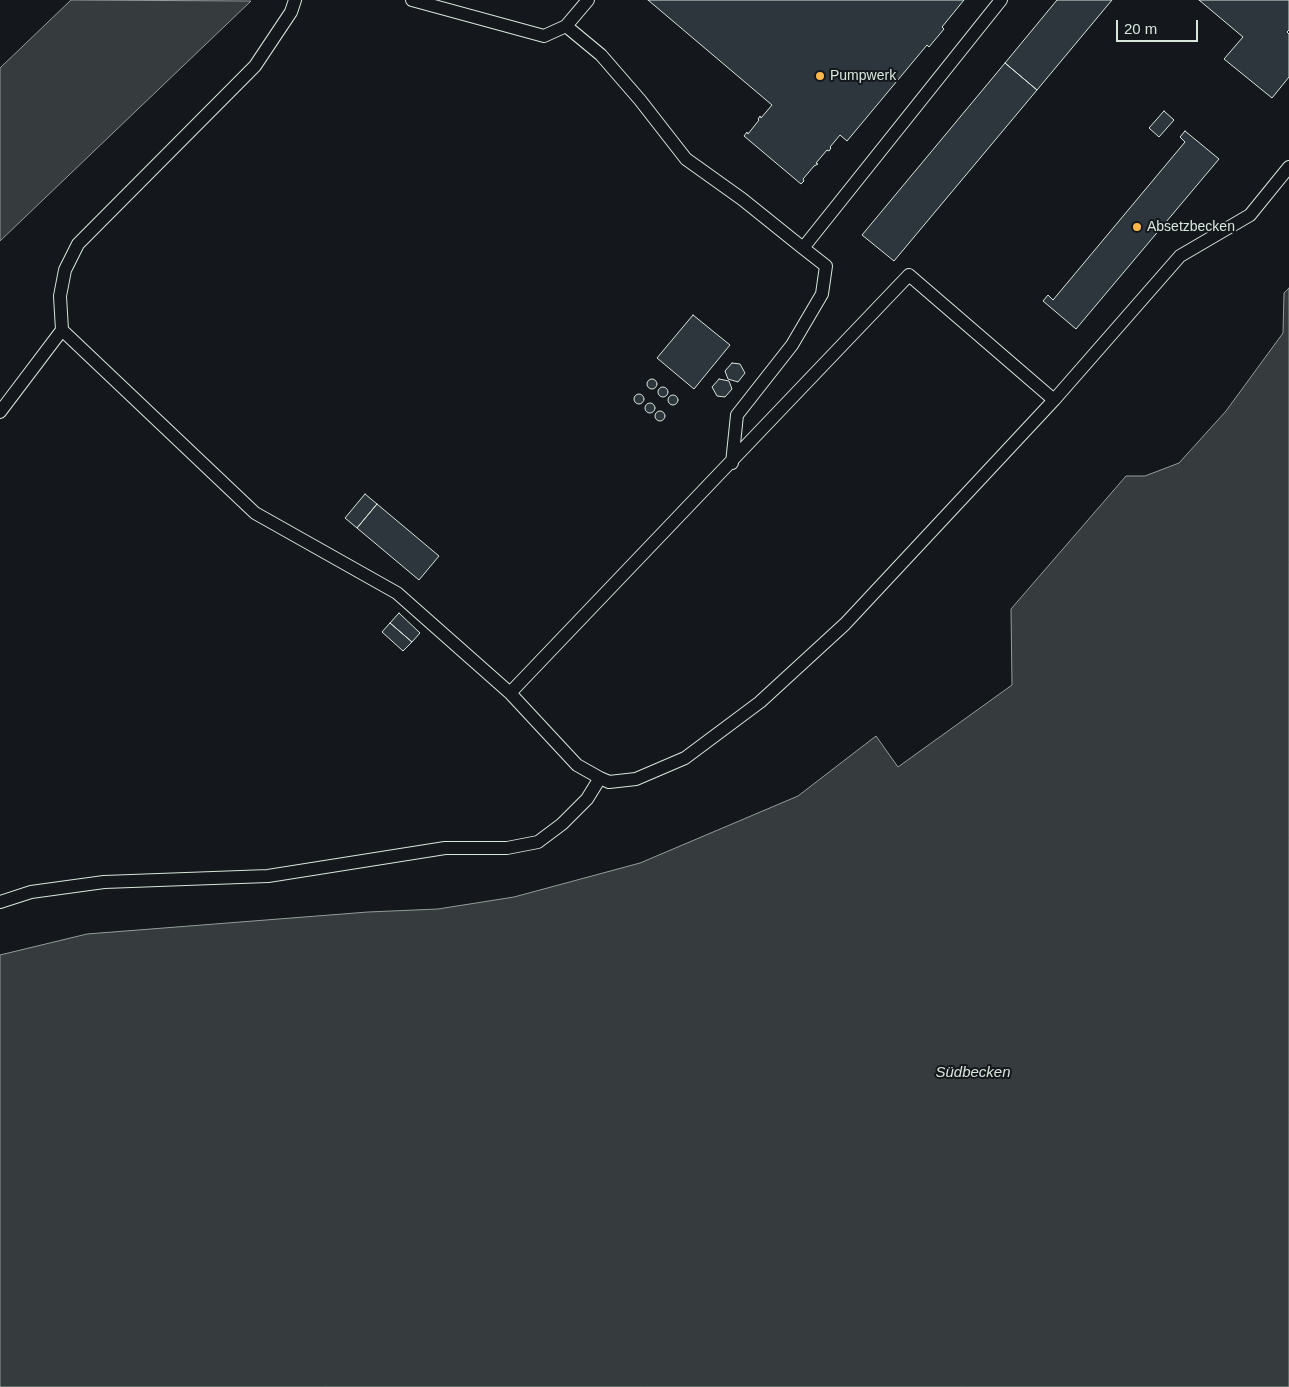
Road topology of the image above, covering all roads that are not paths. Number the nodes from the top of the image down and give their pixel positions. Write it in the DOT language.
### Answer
graph roads {
  1 [pos="295,0"];
  2 [pos="412,0"];
  3 [pos="588,0"];
  4 [pos="1000,0"];
  5 [pos="566,26"];
  6 [pos="1289,167"];
  7 [pos="803,248"];
  8 [pos="62,330"];
  9 [pos="1054,400"];
  10 [pos="0,412"];
  11 [pos="732,463"];
  12 [pos="510,693"];
  13 [pos="600,778"];
  14 [pos="0,902"];
  1 -- 8 [label="lane"];
  2 -- 5 [label="lane"];
  3 -- 5 [label="lane"];
  4 -- 7 [label="lane"];
  5 -- 7 [label="lane"];
  6 -- 9 [label="lane"];
  7 -- 11 [label="lane"];
  8 -- 10 [label="lane"];
  8 -- 12 [label="lane"];
  9 -- 11 [label="lane"];
  9 -- 13 [label="lane"];
  11 -- 12 [label="lane"];
  12 -- 13 [label="lane"];
  13 -- 14 [label="lane"];
}
